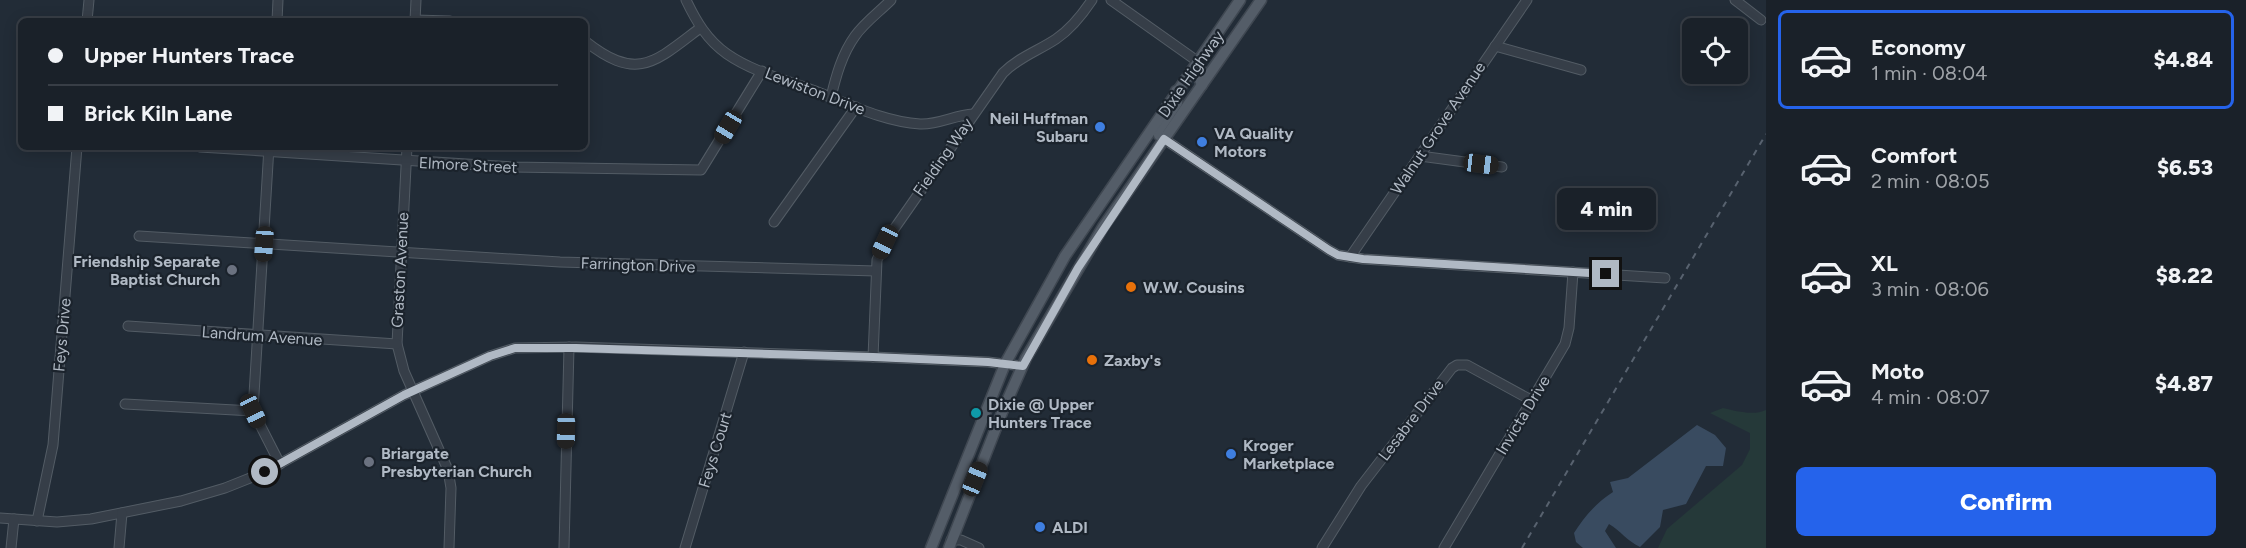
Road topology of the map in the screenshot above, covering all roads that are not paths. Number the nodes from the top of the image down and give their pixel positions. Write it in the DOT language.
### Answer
graph roads {
  1 [pos="89,0"];
  2 [pos="278,0"];
  3 [pos="416,0"];
  4 [pos="686,0"];
  5 [pos="891,0"];
  6 [pos="1092,0"];
  7 [pos="1111,0"];
  8 [pos="1240,0"];
  9 [pos="1261,0"];
  10 [pos="1527,0"];
  11 [pos="1735,0"];
  12 [pos="87,18"];
  13 [pos="277,18"];
  14 [pos="415,18"];
  15 [pos="1761,20"];
  16 [pos="700,28"];
  17 [pos="588,42"];
  18 [pos="1495,46"];
  19 [pos="1197,61"];
  20 [pos="1581,70"];
  21 [pos="762,71"];
  22 [pos="1202,85"];
  23 [pos="1176,91"];
  24 [pos="831,97"];
  25 [pos="856,107"];
  26 [pos="973,114"];
  27 [pos="1164,139"];
  28 [pos="77,150"];
  29 [pos="269,150"];
  30 [pos="280,150"];
  31 [pos="407,150"];
  32 [pos="1420,156"];
  33 [pos="407,161"];
  34 [pos="1502,167"];
  35 [pos="774,222"];
  36 [pos="139,236"];
  37 [pos="264,244"];
  38 [pos="401,252"];
  39 [pos="1350,257"];
  40 [pos="876,271"];
  41 [pos="1573,272"];
  42 [pos="1665,278"];
  43 [pos="128,326"];
  44 [pos="257,335"];
  45 [pos="397,344"];
  46 [pos="569,348"];
  47 [pos="744,352"];
  48 [pos="873,357"];
  49 [pos="1005,364"];
  50 [pos="1023,366"];
  51 [pos="414,391"];
  52 [pos="1532,400"];
  53 [pos="125,404"];
  54 [pos="253,411"];
  55 [pos="280,464"];
  56 [pos="948,502"];
  57 [pos="122,513"];
  58 [pos="0,518"];
  59 [pos="14,519"];
  60 [pos="37,521"];
  61 [pos="952,545"];
  62 [pos="11,548"];
  63 [pos="119,548"];
  64 [pos="449,548"];
  65 [pos="564,548"];
  66 [pos="685,548"];
  67 [pos="931,548"];
  68 [pos="979,548"];
  69 [pos="1322,548"];
  70 [pos="1444,548"];
  1 -- 12 [label="street"];
  2 -- 13 [label="street"];
  3 -- 14 [label="street"];
  4 -- 16 [label="street, Lewiston Drive"];
  5 -- 24 [label="street"];
  6 -- 26 [label="street, Fielding Way"];
  7 -- 19 [label="street"];
  8 -- 19 [label="main road, Dixie Highway"];
  9 -- 22 [label="main road, Dixie Highway"];
  10 -- 18 [label="street, Walnut Grove Avenue"];
  11 -- 15 [label="street"];
  16 -- 17 [label="street"];
  16 -- 21 [label="street, Lewiston Drive"];
  18 -- 20 [label="street"];
  18 -- 32 [label="street, Walnut Grove Avenue"];
  19 -- 22 [label="main road"];
  19 -- 23 [label="main road, Dixie Highway"];
  21 -- 24 [label="street, Lewiston Drive"];
  21 -- 33 [label="street, Elmore Street"];
  22 -- 27 [label="main road, Dixie Highway"];
  23 -- 27 [label="main road"];
  23 -- 49 [label="main road, Dixie Highway"];
  24 -- 25 [label="street, Lewiston Drive"];
  25 -- 26 [label="street, Lewiston Drive"];
  25 -- 35 [label="street"];
  26 -- 40 [label="street, Fielding Way"];
  27 -- 39 [label="street"];
  27 -- 50 [label="main road, Dixie Highway"];
  28 -- 60 [label="street, Feys Drive"];
  29 -- 37 [label="street"];
  30 -- 33 [label="street, Elmore Street"];
  31 -- 33 [label="street, Graston Avenue"];
  32 -- 34 [label="street"];
  32 -- 39 [label="street, Walnut Grove Avenue"];
  33 -- 38 [label="street, Graston Avenue"];
  36 -- 37 [label="street, Farrington Drive"];
  37 -- 38 [label="street, Farrington Drive"];
  37 -- 44 [label="street"];
  38 -- 40 [label="street, Farrington Drive"];
  38 -- 45 [label="street, Graston Avenue"];
  39 -- 41 [label="street"];
  40 -- 48 [label="street, Fielding Way"];
  41 -- 42 [label="street"];
  41 -- 52 [label="street, Invicta Drive"];
  43 -- 44 [label="street, Landrum Avenue"];
  44 -- 45 [label="street, Landrum Avenue"];
  44 -- 54 [label="street"];
  45 -- 51 [label="street, Graston Avenue"];
  46 -- 47 [label="street"];
  46 -- 51 [label="street"];
  46 -- 65 [label="street"];
  47 -- 48 [label="street"];
  47 -- 66 [label="street, Feys Court"];
  48 -- 49 [label="street"];
  49 -- 50 [label="street"];
  49 -- 56 [label="main road, Dixie Highway"];
  50 -- 61 [label="main road, Dixie Highway"];
  51 -- 55 [label="street"];
  51 -- 64 [label="street, Graston Avenue"];
  52 -- 69 [label="street, Lesabre Drive"];
  52 -- 70 [label="street, Invicta Drive"];
  53 -- 54 [label="street"];
  54 -- 55 [label="street"];
  55 -- 57 [label="street"];
  56 -- 61 [label="main road"];
  56 -- 67 [label="main road, Dixie Highway"];
  57 -- 60 [label="street"];
  57 -- 63 [label="street"];
  58 -- 59 [label="street"];
  59 -- 60 [label="street"];
  59 -- 62 [label="street"];
  61 -- 68 [label="street"];
}
